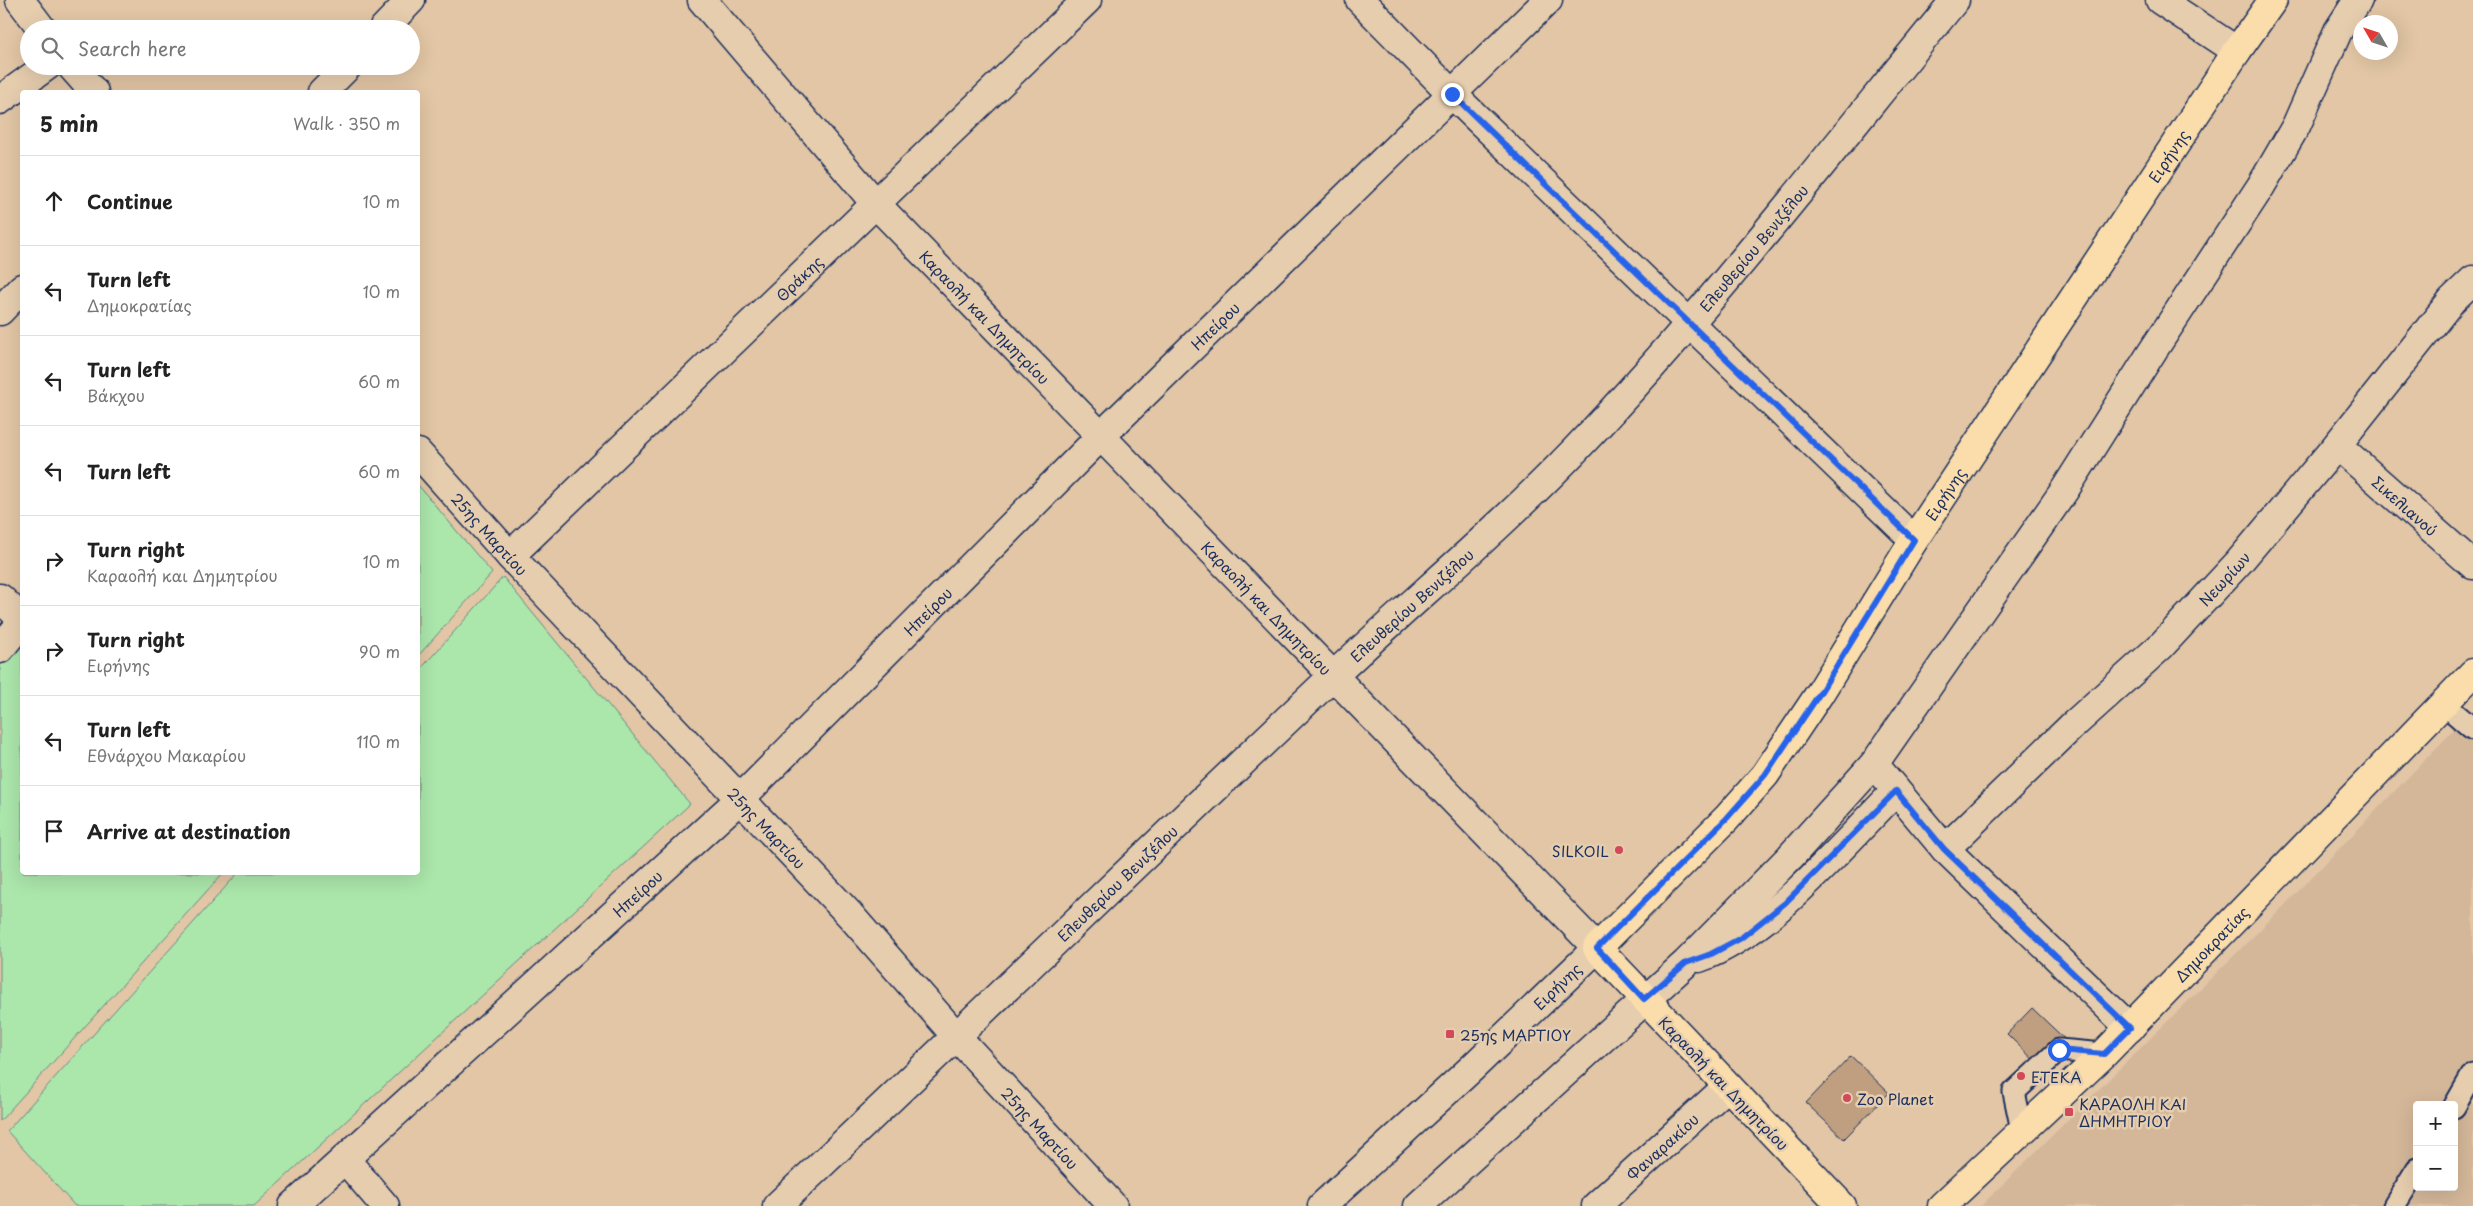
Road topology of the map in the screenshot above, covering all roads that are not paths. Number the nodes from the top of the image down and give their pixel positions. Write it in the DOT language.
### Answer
graph roads {
  1 [pos="20,0"];
  2 [pos="411,0"];
  3 [pos="1087,0"];
  4 [pos="1360,0"];
  5 [pos="1548,0"];
  6 [pos="1955,0"];
  7 [pos="2160,0"];
  8 [pos="2273,0"];
  9 [pos="2358,0"];
  10 [pos="712,4"];
  11 [pos="35,20"];
  12 [pos="392,20"];
  13 [pos="2237,51"];
  14 [pos="35,75"];
  15 [pos="79,75"];
  16 [pos="339,75"];
  17 [pos="92,90"];
  18 [pos="324,90"];
  19 [pos="1452,94"];
  20 [pos="0,100"];
  21 [pos="875,203"];
  22 [pos="2473,280"];
  23 [pos="20,290"];
  24 [pos="0,312"];
  25 [pos="1689,324"];
  26 [pos="1101,436"];
  27 [pos="2337,445"];
  28 [pos="420,455"];
  29 [pos="1914,540"];
  30 [pos="510,556"];
  31 [pos="2473,565"];
  32 [pos="0,598"];
  33 [pos="20,618"];
  34 [pos="20,623"];
  35 [pos="0,649"];
  36 [pos="2473,673"];
  37 [pos="1333,676"];
  38 [pos="2444,704"];
  39 [pos="2473,729"];
  40 [pos="1874,764"];
  41 [pos="1896,791"];
  42 [pos="740,799"];
  43 [pos="1944,849"];
  44 [pos="1597,948"];
  45 [pos="1686,963"];
  46 [pos="1644,999"];
  47 [pos="2130,1028"];
  48 [pos="957,1037"];
  49 [pos="2473,1074"];
  50 [pos="1728,1086"];
  51 [pos="2457,1101"];
  52 [pos="345,1159"];
  53 [pos="2413,1175"];
  54 [pos="293,1206"];
  55 [pos="385,1206"];
  56 [pos="777,1206"];
  57 [pos="1113,1206"];
  58 [pos="1322,1206"];
  59 [pos="1418,1206"];
  60 [pos="1596,1206"];
  61 [pos="1842,1206"];
  62 [pos="1942,1206"];
  63 [pos="2394,1206"];
  1 -- 11 [label="street"];
  2 -- 12 [label="street"];
  3 -- 21 [label="street, Θράκης"];
  4 -- 19 [label="street"];
  5 -- 19 [label="street, Ηπείρου"];
  6 -- 25 [label="street, Ελευθερίου Βενιζέλου"];
  7 -- 13 [label="street"];
  8 -- 13 [label="main road, Ειρήνης"];
  9 -- 40 [label="street"];
  10 -- 21 [label="street, Καραολή και Δημητρίου"];
  13 -- 29 [label="main road, Ειρήνης"];
  14 -- 20 [label="street"];
  15 -- 17 [label="street"];
  16 -- 18 [label="street"];
  19 -- 25 [label="street"];
  19 -- 26 [label="street, Ηπείρου"];
  21 -- 26 [label="street, Καραολή και Δημητρίου"];
  21 -- 30 [label="street, Θράκης"];
  22 -- 27 [label="street, Νεωρίων"];
  23 -- 24 [label="street"];
  25 -- 29 [label="street"];
  25 -- 37 [label="street, Ελευθερίου Βενιζέλου"];
  26 -- 37 [label="street, Καραολή και Δημητρίου"];
  26 -- 42 [label="street, Ηπείρου"];
  27 -- 31 [label="street, Σικελιανού"];
  27 -- 43 [label="street, Νεωρίων"];
  28 -- 30 [label="street, 25ης Μαρτίου"];
  29 -- 44 [label="main road, Ειρήνης"];
  30 -- 42 [label="street, 25ης Μαρτίου"];
  32 -- 33 [label="street"];
  34 -- 35 [label="street"];
  36 -- 38 [label="main road, Δημοκρατίας"];
  37 -- 44 [label="street, Καραολή και Δημητρίου"];
  37 -- 48 [label="street, Ελευθερίου Βενιζέλου"];
  38 -- 39 [label="lane"];
  38 -- 47 [label="main road, Δημοκρατίας"];
  40 -- 41 [label="street"];
  40 -- 45 [label="street"];
  41 -- 43 [label="street"];
  41 -- 45 [label="street"];
  42 -- 48 [label="street, 25ης Μαρτίου"];
  42 -- 52 [label="street, Ηπείρου"];
  43 -- 47 [label="street"];
  44 -- 46 [label="main road, Καραολή και Δημητρίου"];
  44 -- 58 [label="street, Ειρήνης"];
  45 -- 46 [label="street"];
  46 -- 50 [label="main road, Καραολή και Δημητρίου"];
  46 -- 59 [label="street"];
  47 -- 62 [label="main road, Δημοκρατίας"];
  48 -- 56 [label="street, Ελευθερίου Βενιζέλου"];
  48 -- 57 [label="street, 25ης Μαρτίου"];
  49 -- 51 [label="lane"];
  50 -- 60 [label="street, Φαναρακίου"];
  50 -- 61 [label="main road, Καραολή και Δημητρίου"];
  52 -- 54 [label="street, Ηπείρου"];
  52 -- 55 [label="street"];
  53 -- 63 [label="lane"];
}
